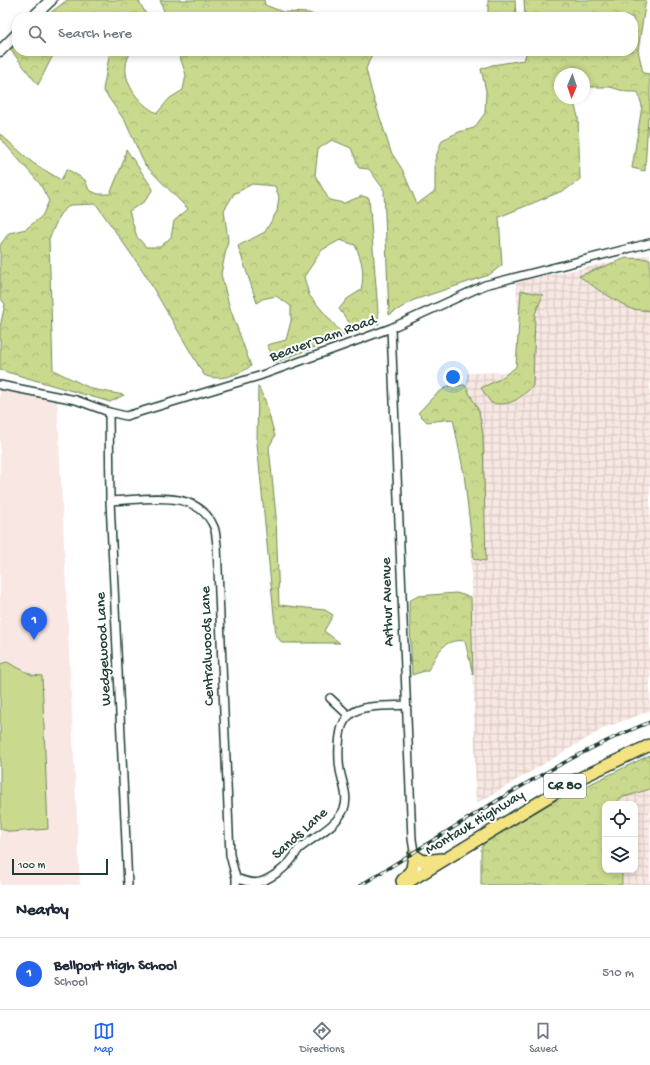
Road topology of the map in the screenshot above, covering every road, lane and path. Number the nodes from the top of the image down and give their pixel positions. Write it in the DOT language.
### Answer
graph roads {
  1 [pos="51,0"];
  2 [pos="38,12"];
  3 [pos="12,39"];
  4 [pos="0,51"];
  5 [pos="650,243"];
  6 [pos="391,328"];
  7 [pos="0,385"];
  8 [pos="109,412"];
  9 [pos="110,501"];
  10 [pos="330,698"];
  11 [pos="405,705"];
  12 [pos="349,716"];
  13 [pos="650,745"];
  14 [pos="414,856"];
  15 [pos="447,858"];
  16 [pos="416,879"];
  17 [pos="236,882"];
  18 [pos="128,885"];
  19 [pos="398,885"];
  20 [pos="403,885"];
  1 -- 2 [label="main road"];
  3 -- 4 [label="main road"];
  5 -- 6 [label="street, Beaver Dam Road"];
  6 -- 8 [label="street, Beaver Dam Road"];
  6 -- 11 [label="street, Arthur Avenue"];
  7 -- 8 [label="street, Beaver Dam Road"];
  8 -- 9 [label="street, Wedgewood Lane"];
  9 -- 17 [label="street, Centralwoods Lane"];
  9 -- 18 [label="street, Wedgewood Lane"];
  10 -- 12 [label="street"];
  11 -- 12 [label="street"];
  11 -- 14 [label="street, Arthur Avenue"];
  12 -- 17 [label="street, Sands Lane"];
  13 -- 15 [label="main road, Montauk Highway / CR 80"];
  14 -- 15 [label="main road"];
  14 -- 16 [label="street, Arthur Avenue"];
  14 -- 19 [label="main road"];
  15 -- 16 [label="main road, Montauk Highway / CR 80"];
  16 -- 20 [label="main road, Montauk Highway / CR 80"];
}
